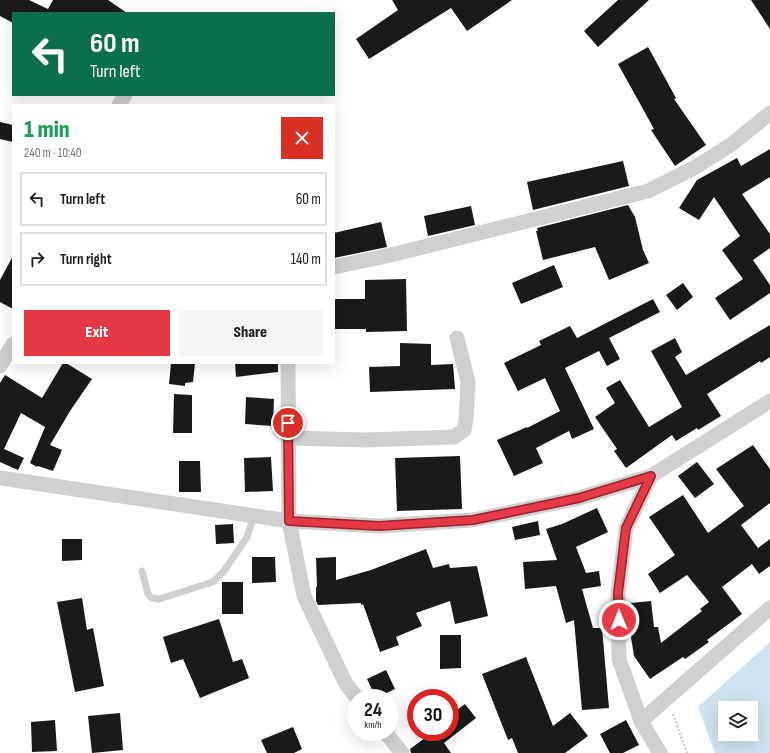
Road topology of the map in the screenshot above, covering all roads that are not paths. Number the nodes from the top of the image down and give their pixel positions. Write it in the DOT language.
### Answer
graph roads {
  1 [pos="770,113"];
  2 [pos="335,267"];
  3 [pos="457,338"];
  4 [pos="12,346"];
  5 [pos="288,364"];
  6 [pos="0,366"];
  7 [pos="770,401"];
  8 [pos="288,438"];
  9 [pos="651,476"];
  10 [pos="0,478"];
  11 [pos="254,516"];
  12 [pos="289,521"];
  13 [pos="142,570"];
  14 [pos="770,608"];
  15 [pos="350,689"];
  16 [pos="640,721"];
  17 [pos="392,741"];
  18 [pos="402,753"];
  19 [pos="660,753"];
  1 -- 2 [label="street"];
  3 -- 8 [label="street"];
  4 -- 6 [label="street"];
  5 -- 8 [label="street"];
  7 -- 9 [label="street"];
  8 -- 12 [label="street"];
  9 -- 12 [label="street"];
  9 -- 16 [label="street"];
  10 -- 11 [label="street"];
  11 -- 12 [label="street"];
  11 -- 13 [label="lane"];
  12 -- 15 [label="street"];
  14 -- 16 [label="street"];
  16 -- 19 [label="street"];
  17 -- 18 [label="street"];
}
